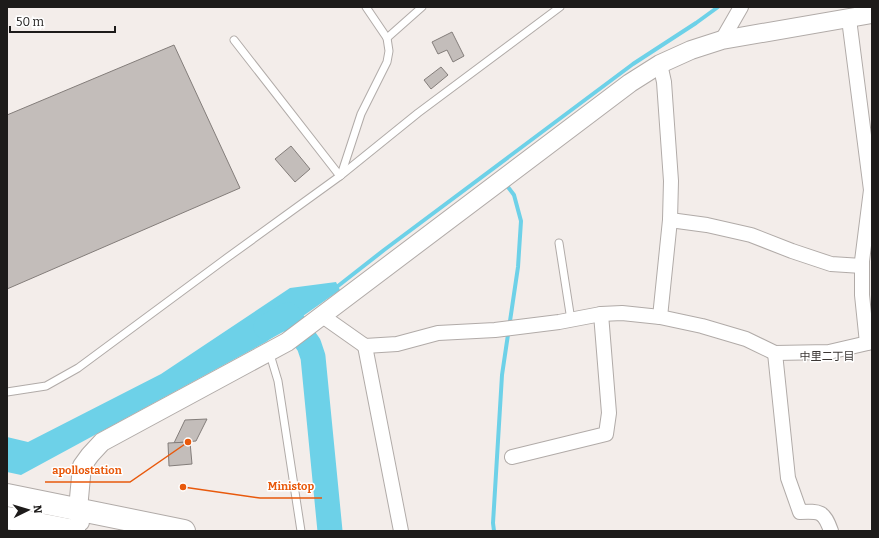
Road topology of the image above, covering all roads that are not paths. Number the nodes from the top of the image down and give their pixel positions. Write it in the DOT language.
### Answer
graph roads {
  1 [pos="366,7"];
  2 [pos="422,7"];
  3 [pos="560,7"];
  4 [pos="741,7"];
  5 [pos="872,14"];
  6 [pos="849,19"];
  7 [pos="387,38"];
  8 [pos="234,40"];
  9 [pos="722,40"];
  10 [pos="660,64"];
  11 [pos="340,176"];
  12 [pos="670,220"];
  13 [pos="558,243"];
  14 [pos="862,266"];
  15 [pos="601,314"];
  16 [pos="660,317"];
  17 [pos="315,320"];
  18 [pos="571,320"];
  19 [pos="869,342"];
  20 [pos="365,346"];
  21 [pos="269,351"];
  22 [pos="775,353"];
  23 [pos="7,392"];
  24 [pos="512,457"];
  25 [pos="7,495"];
  26 [pos="78,509"];
  27 [pos="7,518"];
  28 [pos="74,531"];
  29 [pos="82,531"];
  30 [pos="184,531"];
  31 [pos="301,531"];
  32 [pos="401,531"];
  33 [pos="831,531"];
  1 -- 7 [label="lane"];
  2 -- 7 [label="lane"];
  3 -- 11 [label="lane"];
  4 -- 9 [label="street"];
  5 -- 6 [label="street"];
  6 -- 9 [label="street"];
  6 -- 14 [label="street"];
  7 -- 11 [label="lane"];
  8 -- 11 [label="lane"];
  9 -- 10 [label="street"];
  10 -- 12 [label="street"];
  10 -- 17 [label="street"];
  11 -- 23 [label="lane"];
  12 -- 14 [label="street"];
  12 -- 16 [label="street"];
  13 -- 18 [label="lane"];
  14 -- 19 [label="street"];
  15 -- 16 [label="street"];
  15 -- 18 [label="street"];
  15 -- 24 [label="street"];
  16 -- 22 [label="street"];
  17 -- 20 [label="street"];
  17 -- 21 [label="street"];
  18 -- 20 [label="street"];
  19 -- 22 [label="street"];
  20 -- 32 [label="street"];
  21 -- 26 [label="street"];
  21 -- 31 [label="lane"];
  22 -- 33 [label="street"];
  25 -- 26 [label="main road"];
  26 -- 29 [label="street"];
  26 -- 30 [label="main road"];
  27 -- 28 [label="main road"];
}
